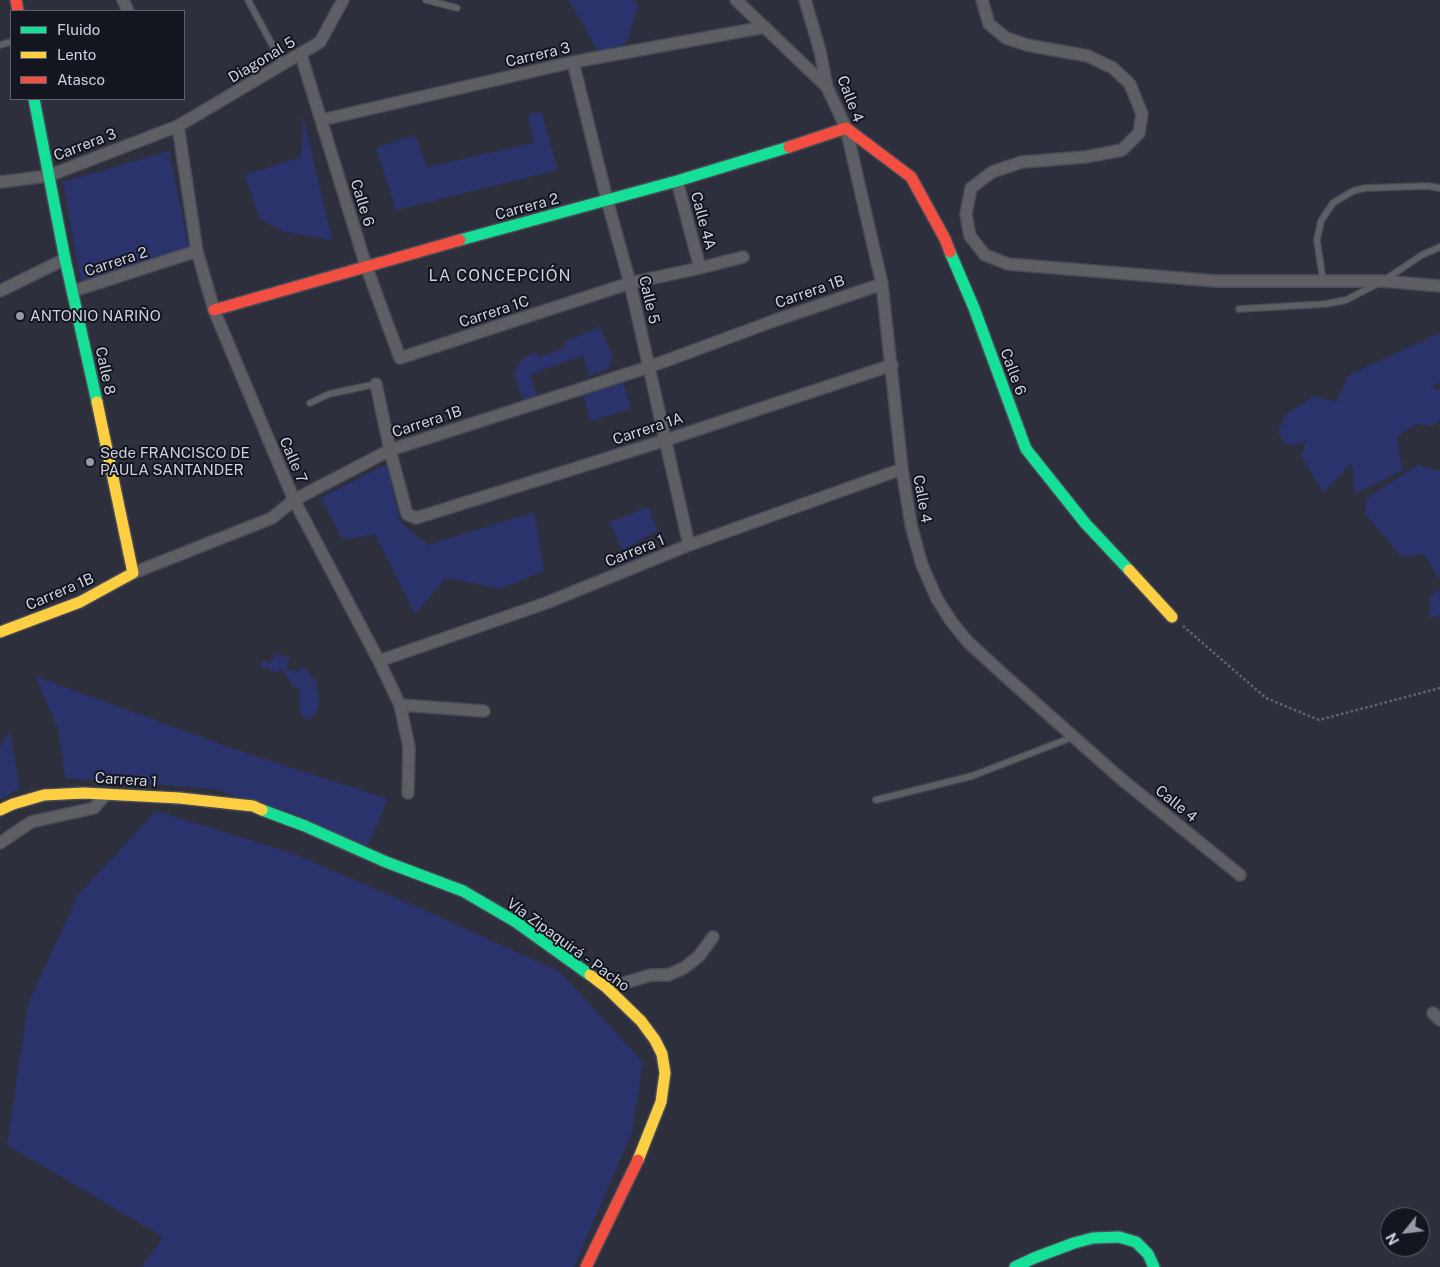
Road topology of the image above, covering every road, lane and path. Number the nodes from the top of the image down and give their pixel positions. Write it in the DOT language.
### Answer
graph roads {
  1 [pos="248,0"];
  2 [pos="344,0"];
  3 [pos="426,0"];
  4 [pos="736,0"];
  5 [pos="805,0"];
  6 [pos="982,0"];
  7 [pos="457,8"];
  8 [pos="765,27"];
  9 [pos="301,55"];
  10 [pos="573,62"];
  11 [pos="283,65"];
  12 [pos="827,87"];
  13 [pos="34,100"];
  14 [pos="321,120"];
  15 [pos="178,126"];
  16 [pos="846,128"];
  17 [pos="48,176"];
  18 [pos="677,181"];
  19 [pos="0,182"];
  20 [pos="1440,188"];
  21 [pos="607,200"];
  22 [pos="1440,247"];
  23 [pos="197,252"];
  24 [pos="743,257"];
  25 [pos="64,259"];
  26 [pos="366,266"];
  27 [pos="700,268"];
  28 [pos="1323,281"];
  29 [pos="1383,281"];
  30 [pos="630,283"];
  31 [pos="882,284"];
  32 [pos="1440,286"];
  33 [pos="0,291"];
  34 [pos="73,291"];
  35 [pos="1238,309"];
  36 [pos="214,310"];
  37 [pos="400,358"];
  38 [pos="892,365"];
  39 [pos="649,366"];
  40 [pos="376,384"];
  41 [pos="310,403"];
  42 [pos="666,440"];
  43 [pos="390,450"];
  44 [pos="902,469"];
  45 [pos="294,500"];
  46 [pos="689,545"];
  47 [pos="133,574"];
  48 [pos="1172,617"];
  49 [pos="0,632"];
  50 [pos="380,661"];
  51 [pos="1440,688"];
  52 [pos="400,705"];
  53 [pos="484,712"];
  54 [pos="1073,736"];
  55 [pos="408,793"];
  56 [pos="106,794"];
  57 [pos="876,800"];
  58 [pos="253,806"];
  59 [pos="0,810"];
  60 [pos="0,843"];
  61 [pos="1240,875"];
  62 [pos="713,937"];
  63 [pos="607,988"];
  64 [pos="586,1267"];
  65 [pos="1015,1267"];
  66 [pos="1154,1267"];
  1 -- 11 [label="lane"];
  2 -- 9 [label="street, Diagonal 5"];
  3 -- 7 [label="lane"];
  4 -- 8 [label="street"];
  5 -- 12 [label="street, Calle 4"];
  6 -- 28 [label="street"];
  8 -- 10 [label="street, Carrera 3"];
  8 -- 12 [label="street"];
  9 -- 11 [label="street, Diagonal 5"];
  9 -- 14 [label="street, Calle 6"];
  10 -- 14 [label="street, Carrera 3"];
  10 -- 21 [label="street, Calle 5"];
  11 -- 15 [label="street, Diagonal 5"];
  12 -- 16 [label="street, Calle 4"];
  13 -- 17 [label="main road, Calle 8"];
  14 -- 26 [label="street, Calle 6"];
  15 -- 17 [label="street, Carrera 3"];
  15 -- 23 [label="street, Calle 7"];
  16 -- 18 [label="main road, Carrera 2"];
  16 -- 31 [label="street, Calle 4"];
  16 -- 48 [label="main road, Calle 6"];
  17 -- 19 [label="street, Carrera 3"];
  17 -- 25 [label="main road, Calle 8"];
  18 -- 21 [label="main road, Carrera 2"];
  18 -- 27 [label="street, Calle 4A"];
  20 -- 28 [label="lane"];
  21 -- 26 [label="main road, Carrera 2"];
  21 -- 30 [label="street, Calle 5"];
  22 -- 29 [label="lane"];
  23 -- 34 [label="street, Carrera 2"];
  23 -- 36 [label="street, Calle 7"];
  24 -- 27 [label="street, Carrera 1C"];
  25 -- 33 [label="street"];
  25 -- 34 [label="main road, Calle 8"];
  26 -- 36 [label="main road, Carrera 2"];
  26 -- 37 [label="street, Calle 6"];
  27 -- 30 [label="street, Carrera 1C"];
  28 -- 29 [label="street"];
  29 -- 32 [label="street"];
  29 -- 35 [label="lane"];
  30 -- 37 [label="street, Carrera 1C"];
  30 -- 39 [label="street, Calle 5"];
  31 -- 38 [label="street, Calle 4"];
  31 -- 39 [label="street, Carrera 1B"];
  34 -- 47 [label="main road, Calle 8"];
  36 -- 45 [label="street, Calle 7"];
  38 -- 42 [label="street, Carrera 1A"];
  38 -- 44 [label="street, Calle 4"];
  39 -- 42 [label="street, Calle 5"];
  39 -- 43 [label="street, Carrera 1B"];
  40 -- 41 [label="lane"];
  40 -- 43 [label="street"];
  42 -- 43 [label="street, Carrera 1A"];
  42 -- 46 [label="street, Calle 5"];
  43 -- 45 [label="street, Carrera 1B"];
  44 -- 46 [label="street, Carrera 1"];
  44 -- 54 [label="street, Calle 4"];
  45 -- 47 [label="street, Carrera 1B"];
  45 -- 50 [label="street, Calle 7"];
  46 -- 50 [label="street, Carrera 1"];
  47 -- 49 [label="main road, Carrera 1B"];
  48 -- 51 [label="path"];
  50 -- 52 [label="street, Calle 7"];
  52 -- 53 [label="street"];
  52 -- 55 [label="street, Calle 7"];
  54 -- 57 [label="lane"];
  54 -- 61 [label="street, Calle 4"];
  56 -- 58 [label="main road, Carrera 1"];
  56 -- 59 [label="main road, Carrera 1"];
  56 -- 60 [label="street"];
  58 -- 63 [label="main road, Vía Zipaquirá - Pacho"];
  62 -- 63 [label="street"];
  63 -- 64 [label="main road, Vía Zipaquirá - Pacho"];
  65 -- 66 [label="main road"];
}
